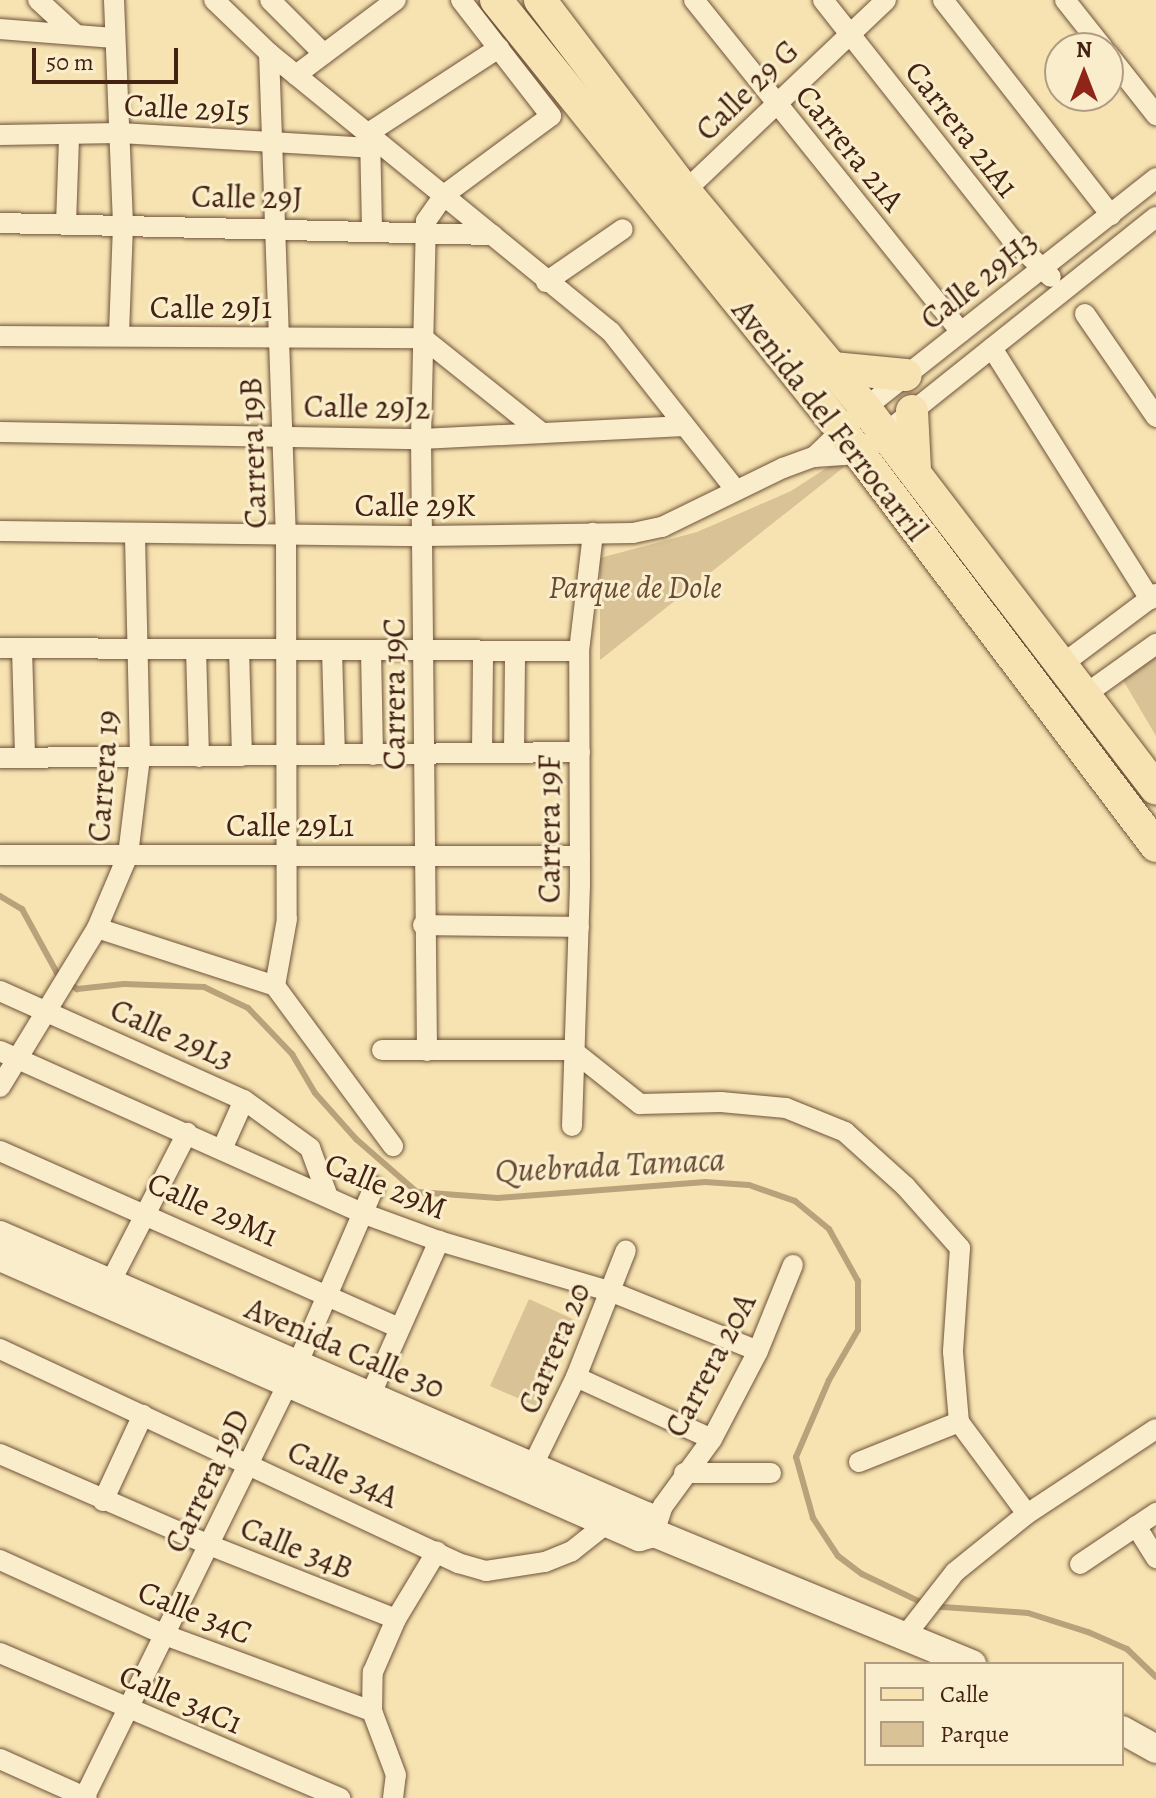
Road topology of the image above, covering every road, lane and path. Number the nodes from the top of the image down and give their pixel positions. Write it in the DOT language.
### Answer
graph roads {
  1 [pos="38,0"];
  2 [pos="114,0"];
  3 [pos="270,0"];
  4 [pos="396,0"];
  5 [pos="461,0"];
  6 [pos="496,0"];
  7 [pos="540,0"];
  8 [pos="694,0"];
  9 [pos="823,0"];
  10 [pos="886,0"];
  11 [pos="943,0"];
  12 [pos="1065,0"];
  13 [pos="221,2"];
  14 [pos="0,29"];
  15 [pos="1090,32"];
  16 [pos="74,33"];
  17 [pos="850,35"];
  18 [pos="114,38"];
  19 [pos="499,48"];
  20 [pos="269,53"];
  21 [pos="324,54"];
  22 [pos="1124,74"];
  23 [pos="296,75"];
  24 [pos="774,102"];
  25 [pos="1156,115"];
  26 [pos="120,133"];
  27 [pos="0,135"];
  28 [pos="69,136"];
  29 [pos="370,140"];
  30 [pos="274,143"];
  31 [pos="1156,178"];
  32 [pos="685,191"];
  33 [pos="444,195"];
  34 [pos="1111,215"];
  35 [pos="1156,217"];
  36 [pos="0,223"];
  37 [pos="66,224"];
  38 [pos="123,225"];
  39 [pos="273,227"];
  40 [pos="372,229"];
  41 [pos="623,229"];
  42 [pos="427,230"];
  43 [pos="493,235"];
  44 [pos="1042,268"];
  45 [pos="546,282"];
  46 [pos="1063,288"];
  47 [pos="1085,314"];
  48 [pos="961,332"];
  49 [pos="0,336"];
  50 [pos="119,336"];
  51 [pos="279,337"];
  52 [pos="423,338"];
  53 [pos="992,348"];
  54 [pos="833,368"];
  55 [pos="906,375"];
  56 [pos="865,408"];
  57 [pos="912,411"];
  58 [pos="1156,417"];
  59 [pos="685,426"];
  60 [pos="0,432"];
  61 [pos="542,433"];
  62 [pos="885,434"];
  63 [pos="283,436"];
  64 [pos="421,439"];
  65 [pos="849,441"];
  66 [pos="814,457"];
  67 [pos="915,474"];
  68 [pos="734,488"];
  69 [pos="0,531"];
  70 [pos="135,533"];
  71 [pos="593,533"];
  72 [pos="286,534"];
  73 [pos="425,536"];
  74 [pos="1153,597"];
  75 [pos="1156,644"];
  76 [pos="0,648"];
  77 [pos="22,648"];
  78 [pos="137,649"];
  79 [pos="196,649"];
  80 [pos="239,649"];
  81 [pos="282,650"];
  82 [pos="332,650"];
  83 [pos="371,650"];
  84 [pos="423,650"];
  85 [pos="483,651"];
  86 [pos="515,651"];
  87 [pos="579,651"];
  88 [pos="1060,666"];
  89 [pos="1083,696"];
  90 [pos="580,752"];
  91 [pos="482,753"];
  92 [pos="514,753"];
  93 [pos="424,754"];
  94 [pos="287,755"];
  95 [pos="335,755"];
  96 [pos="373,755"];
  97 [pos="242,756"];
  98 [pos="140,757"];
  99 [pos="199,757"];
  100 [pos="0,758"];
  101 [pos="25,758"];
  102 [pos="1156,789"];
  103 [pos="1156,846"];
  104 [pos="0,855"];
  105 [pos="128,855"];
  106 [pos="286,855"];
  107 [pos="423,856"];
  108 [pos="580,856"];
  109 [pos="423,925"];
  110 [pos="579,927"];
  111 [pos="97,928"];
  112 [pos="275,986"];
  113 [pos="0,991"];
  114 [pos="51,1002"];
  115 [pos="382,1050"];
  116 [pos="572,1050"];
  117 [pos="427,1051"];
  118 [pos="8,1054"];
  119 [pos="0,1087"];
  120 [pos="244,1100"];
  121 [pos="572,1126"];
  122 [pos="187,1133"];
  123 [pos="393,1146"];
  124 [pos="223,1147"];
  125 [pos="0,1151"];
  126 [pos="374,1187"];
  127 [pos="328,1197"];
  128 [pos="147,1212"];
  129 [pos="362,1213"];
  130 [pos="0,1235"];
  131 [pos="439,1241"];
  132 [pos="626,1250"];
  133 [pos="0,1257"];
  134 [pos="793,1265"];
  135 [pos="110,1283"];
  136 [pos="325,1292"];
  137 [pos="612,1292"];
  138 [pos="400,1328"];
  139 [pos="0,1349"];
  140 [pos="758,1351"];
  141 [pos="293,1375"];
  142 [pos="576,1377"];
  143 [pos="370,1396"];
  144 [pos="143,1415"];
  145 [pos="959,1422"];
  146 [pos="1156,1429"];
  147 [pos="712,1439"];
  148 [pos="0,1454"];
  149 [pos="859,1462"];
  150 [pos="249,1463"];
  151 [pos="532,1467"];
  152 [pos="684,1473"];
  153 [pos="771,1473"];
  154 [pos="103,1501"];
  155 [pos="1156,1513"];
  156 [pos="1027,1514"];
  157 [pos="616,1515"];
  158 [pos="1136,1526"];
  159 [pos="654,1533"];
  160 [pos="209,1545"];
  161 [pos="437,1551"];
  162 [pos="1156,1558"];
  163 [pos="0,1560"];
  164 [pos="1080,1564"];
  165 [pos="396,1619"];
  166 [pos="913,1626"];
  167 [pos="165,1635"];
  168 [pos="0,1653"];
  169 [pos="969,1662"];
  170 [pos="127,1710"];
  171 [pos="372,1711"];
  172 [pos="1124,1731"];
  173 [pos="1156,1749"];
  174 [pos="0,1759"];
  175 [pos="86,1798"];
  176 [pos="340,1798"];
  177 [pos="393,1798"];
  1 -- 16 [label="street"];
  2 -- 18 [label="street"];
  3 -- 21 [label="street"];
  4 -- 21 [label="street"];
  5 -- 19 [label="street"];
  6 -- 65 [label="main road, Avenida del Ferrocarril"];
  7 -- 32 [label="main road, Avenida del Ferrocarril"];
  8 -- 24 [label="street, Carrera 21A"];
  9 -- 17 [label="street, Carrera 21A1"];
  10 -- 17 [label="street, Calle 29 G"];
  11 -- 34 [label="street"];
  12 -- 15 [label="street"];
  13 -- 20 [label="street"];
  14 -- 16 [label="street"];
  16 -- 18 [label="street"];
  17 -- 24 [label="street, Calle 29 G"];
  17 -- 44 [label="street, Carrera 21A1"];
  18 -- 26 [label="street"];
  19 -- 29 [label="street"];
  19 -- 33 [label="street"];
  20 -- 23 [label="street"];
  20 -- 30 [label="street, Carrera 19B"];
  21 -- 23 [label="street"];
  22 -- 25 [label="street"];
  23 -- 29 [label="street"];
  24 -- 32 [label="street, Calle 29 G"];
  24 -- 48 [label="street, Carrera 21A"];
  26 -- 28 [label="street, Calle 29I5"];
  26 -- 30 [label="street, Calle 29I5"];
  26 -- 38 [label="street"];
  27 -- 28 [label="street, Calle 29I5"];
  28 -- 37 [label="street"];
  29 -- 30 [label="street, Calle 29I5"];
  29 -- 33 [label="street"];
  29 -- 40 [label="street"];
  30 -- 39 [label="street, Carrera 19B"];
  31 -- 34 [label="street, Calle 29H3"];
  32 -- 54 [label="main road, Avenida del Ferrocarril"];
  33 -- 42 [label="street, Carrera 19C"];
  33 -- 43 [label="street"];
  34 -- 44 [label="street, Calle 29H3"];
  35 -- 46 [label="street, Calle 29H3"];
  36 -- 37 [label="street, Calle 29J"];
  37 -- 38 [label="street, Calle 29J"];
  38 -- 39 [label="street, Calle 29J"];
  38 -- 50 [label="street"];
  39 -- 40 [label="street, Calle 29J"];
  39 -- 51 [label="street, Carrera 19B"];
  40 -- 42 [label="street, Calle 29J"];
  41 -- 45 [label="street"];
  42 -- 43 [label="street, Calle 29J"];
  42 -- 52 [label="street, Carrera 19C"];
  43 -- 45 [label="street"];
  44 -- 46 [label="street, Carrera 21A1"];
  44 -- 48 [label="street, Calle 29H3"];
  45 -- 59 [label="street"];
  46 -- 53 [label="street, Calle 29H3"];
  47 -- 58 [label="street"];
  48 -- 55 [label="street, Calle 29H3"];
  49 -- 50 [label="street, Calle 29J1"];
  50 -- 51 [label="street, Calle 29J1"];
  51 -- 52 [label="street, Calle 29J1"];
  51 -- 63 [label="street, Carrera 19B"];
  52 -- 61 [label="street"];
  52 -- 64 [label="street, Carrera 19C"];
  53 -- 57 [label="street, Calle 29H3"];
  53 -- 74 [label="street"];
  54 -- 55 [label="main road"];
  54 -- 56 [label="main road, Avenida del Ferrocarril"];
  55 -- 56 [label="street, Calle 29H3"];
  56 -- 62 [label="main road, Avenida del Ferrocarril"];
  56 -- 65 [label="street, Calle 29H3"];
  57 -- 62 [label="street, Calle 29H3"];
  57 -- 67 [label="main road"];
  59 -- 61 [label="street, Calle 29J2"];
  59 -- 68 [label="street"];
  60 -- 63 [label="street, Calle 29J2"];
  61 -- 64 [label="street, Calle 29J2"];
  62 -- 65 [label="street, Calle 29H3"];
  62 -- 67 [label="main road, Avenida del Ferrocarril"];
  63 -- 64 [label="street, Calle 29J2"];
  63 -- 72 [label="street, Carrera 19B"];
  64 -- 73 [label="street, Carrera 19C"];
  65 -- 66 [label="street, Calle 29K"];
  65 -- 66 [label="street, Calle 29K"];
  65 -- 103 [label="main road, Avenida del Ferrocarril"];
  66 -- 68 [label="street, Calle 29K"];
  67 -- 88 [label="main road, Avenida del Ferrocarril"];
  68 -- 71 [label="street, Calle 29K"];
  69 -- 70 [label="street, Calle 29K"];
  70 -- 72 [label="street, Calle 29K"];
  70 -- 78 [label="street, Carrera 19"];
  71 -- 73 [label="street, Calle 29K"];
  71 -- 87 [label="street, Carrera 19F"];
  72 -- 73 [label="street, Calle 29K"];
  72 -- 81 [label="street, Carrera 19B"];
  73 -- 84 [label="street, Carrera 19C"];
  74 -- 88 [label="street"];
  75 -- 89 [label="street"];
  76 -- 77 [label="street"];
  77 -- 78 [label="street"];
  77 -- 101 [label="street"];
  78 -- 79 [label="street"];
  78 -- 98 [label="street, Carrera 19"];
  79 -- 80 [label="street"];
  79 -- 99 [label="street"];
  80 -- 81 [label="street"];
  80 -- 97 [label="street"];
  81 -- 82 [label="street"];
  81 -- 94 [label="street, Carrera 19B"];
  82 -- 83 [label="street"];
  82 -- 95 [label="street"];
  83 -- 84 [label="street"];
  83 -- 96 [label="street"];
  84 -- 85 [label="street"];
  84 -- 93 [label="street, Carrera 19C"];
  85 -- 86 [label="street"];
  85 -- 91 [label="street"];
  86 -- 87 [label="street"];
  86 -- 92 [label="street"];
  87 -- 90 [label="street, Carrera 19F"];
  88 -- 89 [label="main road, Avenida del Ferrocarril"];
  89 -- 102 [label="main road, Avenida del Ferrocarril"];
  90 -- 92 [label="street"];
  90 -- 108 [label="street, Carrera 19F"];
  91 -- 92 [label="street"];
  91 -- 93 [label="street"];
  93 -- 96 [label="street"];
  93 -- 107 [label="street, Carrera 19C"];
  94 -- 95 [label="street"];
  94 -- 97 [label="street"];
  94 -- 106 [label="street, Carrera 19B"];
  95 -- 96 [label="street"];
  97 -- 99 [label="street"];
  98 -- 99 [label="street"];
  98 -- 101 [label="street"];
  98 -- 105 [label="street, Carrera 19"];
  100 -- 101 [label="street"];
  104 -- 105 [label="street, Calle 29L1"];
  105 -- 106 [label="street, Calle 29L1"];
  105 -- 111 [label="street, Carrera 19"];
  106 -- 107 [label="street, Calle 29L1"];
  106 -- 112 [label="street, Carrera 19B"];
  107 -- 108 [label="street, Calle 29L1"];
  107 -- 109 [label="street, Carrera 19C"];
  108 -- 110 [label="street, Carrera 19F"];
  109 -- 110 [label="street"];
  109 -- 117 [label="street, Carrera 19C"];
  110 -- 116 [label="street, Carrera 19F"];
  111 -- 112 [label="street"];
  111 -- 114 [label="street, Carrera 19"];
  112 -- 123 [label="street"];
  113 -- 114 [label="street, Calle 29L3"];
  114 -- 118 [label="street, Carrera 19"];
  114 -- 120 [label="street, Calle 29L3"];
  115 -- 117 [label="street"];
  116 -- 117 [label="street"];
  116 -- 121 [label="street, Carrera 19F"];
  116 -- 145 [label="street"];
  118 -- 119 [label="street, Carrera 19"];
  118 -- 122 [label="street, Calle 29M"];
  120 -- 124 [label="street"];
  120 -- 127 [label="street, Calle 29L3"];
  122 -- 124 [label="street, Calle 29M"];
  122 -- 128 [label="street"];
  124 -- 127 [label="street, Calle 29M"];
  125 -- 128 [label="street, Calle 29M1"];
  126 -- 129 [label="street, Carrera 19D"];
  127 -- 129 [label="street, Calle 29M"];
  128 -- 135 [label="street"];
  128 -- 136 [label="street, Calle 29M1"];
  129 -- 131 [label="street, Calle 29M"];
  129 -- 136 [label="street, Carrera 19D"];
  130 -- 135 [label="main road, Avenida Calle 30"];
  131 -- 137 [label="street, Calle 29M"];
  131 -- 138 [label="street"];
  132 -- 137 [label="street, Carrera 20"];
  133 -- 141 [label="main road, Avenida Calle 30"];
  134 -- 140 [label="street, Carrera 20A"];
  135 -- 141 [label="main road, Avenida Calle 30"];
  136 -- 138 [label="street, Calle 29M1"];
  136 -- 141 [label="street, Carrera 19D"];
  137 -- 140 [label="street, Calle 29M"];
  137 -- 142 [label="street, Carrera 20"];
  138 -- 143 [label="street"];
  139 -- 144 [label="street, Calle 34A"];
  140 -- 147 [label="street, Carrera 20A"];
  141 -- 143 [label="main road, Avenida Calle 30"];
  141 -- 150 [label="street, Carrera 19D"];
  141 -- 157 [label="main road, Avenida Calle 30"];
  142 -- 147 [label="street"];
  142 -- 151 [label="street, Carrera 20"];
  143 -- 151 [label="main road, Avenida Calle 30"];
  144 -- 150 [label="street, Calle 34A"];
  144 -- 154 [label="street"];
  145 -- 149 [label="street"];
  145 -- 156 [label="street"];
  146 -- 156 [label="street"];
  147 -- 152 [label="street, Carrera 20A"];
  148 -- 154 [label="street, Calle 34B"];
  150 -- 160 [label="street, Carrera 19D"];
  150 -- 161 [label="street, Calle 34A"];
  151 -- 157 [label="main road, Avenida Calle 30"];
  152 -- 153 [label="street"];
  152 -- 159 [label="street, Carrera 20A"];
  154 -- 160 [label="street, Calle 34B"];
  155 -- 158 [label="street"];
  156 -- 166 [label="street"];
  157 -- 159 [label="main road, Avenida Calle 30"];
  157 -- 161 [label="street, Calle 34A"];
  158 -- 162 [label="street"];
  158 -- 164 [label="street"];
  159 -- 166 [label="main road, Avenida Calle 30"];
  160 -- 165 [label="street, Calle 34B"];
  160 -- 167 [label="street, Carrera 19D"];
  161 -- 165 [label="street"];
  163 -- 167 [label="street, Calle 34C"];
  165 -- 171 [label="street"];
  166 -- 169 [label="main road, Avenida Calle 30"];
  167 -- 170 [label="street, Carrera 19D"];
  167 -- 171 [label="street, Calle 34C"];
  168 -- 170 [label="street, Calle 34C1"];
  170 -- 175 [label="street, Carrera 19D"];
  170 -- 176 [label="street, Calle 34C1"];
  171 -- 177 [label="street"];
  172 -- 173 [label="main road"];
  174 -- 175 [label="street"];
}
